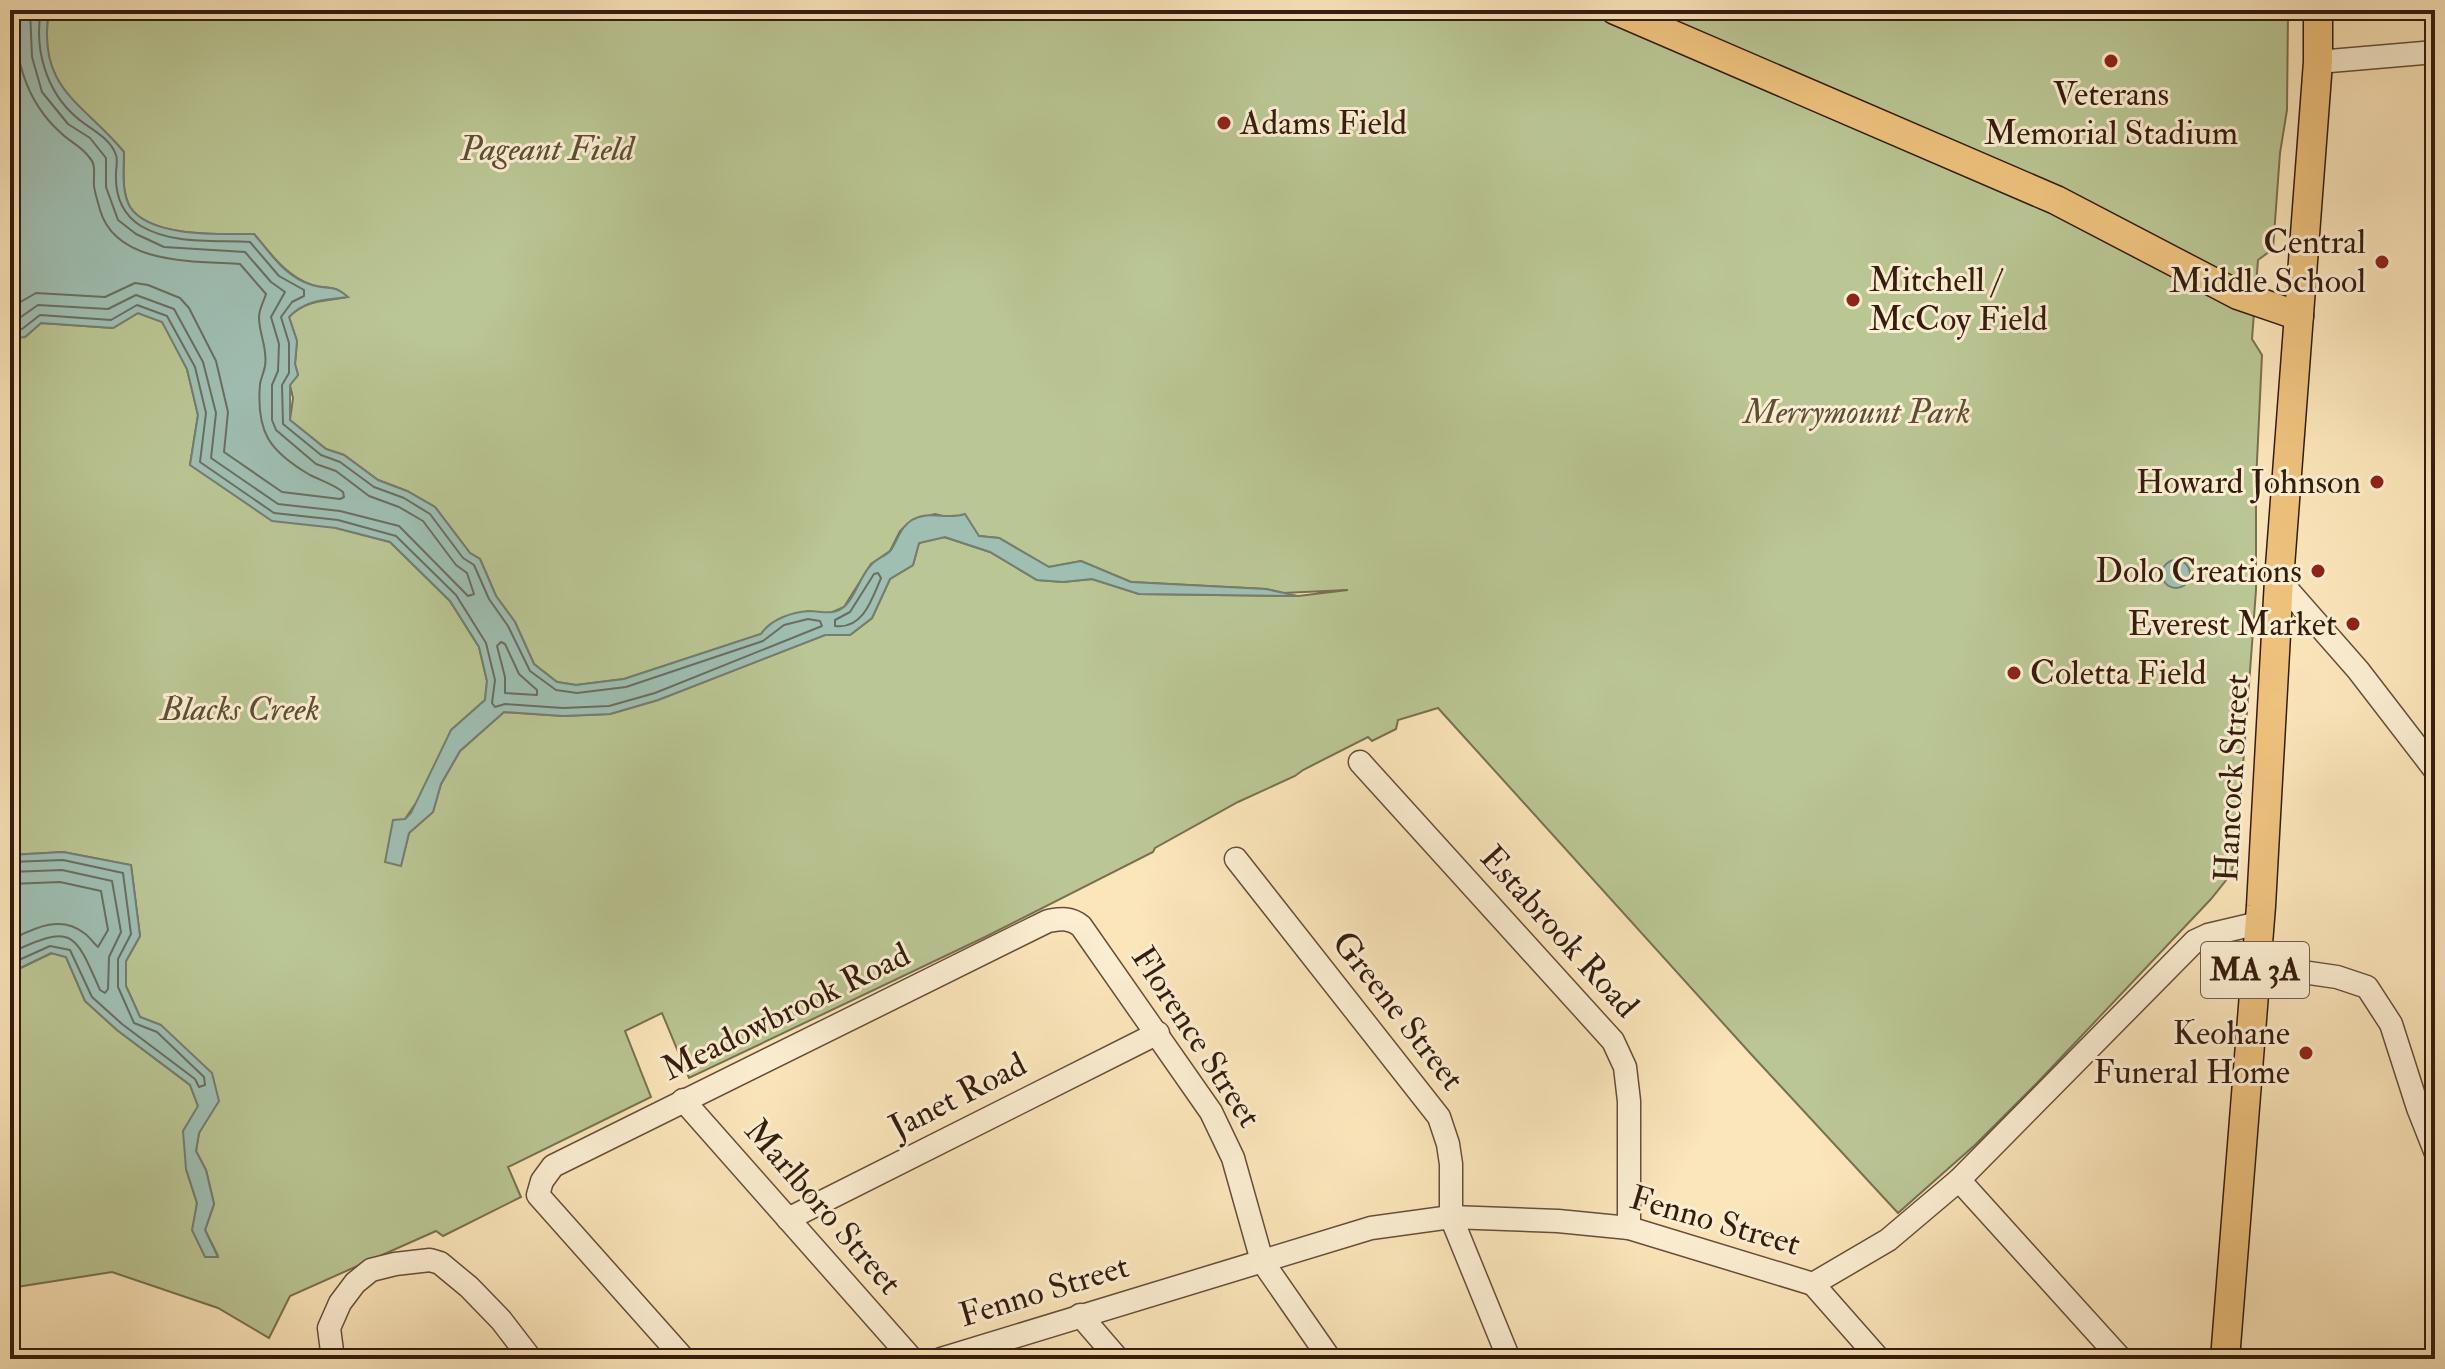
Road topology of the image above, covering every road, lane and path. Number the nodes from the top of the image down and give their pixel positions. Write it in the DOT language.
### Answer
graph roads {
  1 [pos="1615,10"];
  2 [pos="2318,10"];
  3 [pos="2435,52"];
  4 [pos="2318,62"];
  5 [pos="2299,316"];
  6 [pos="2279,580"];
  7 [pos="1360,762"];
  8 [pos="2435,770"];
  9 [pos="1236,859"];
  10 [pos="2259,923"];
  11 [pos="1081,926"];
  12 [pos="2255,965"];
  13 [pos="1158,1033"];
  14 [pos="683,1100"];
  15 [pos="2435,1151"];
  16 [pos="1959,1180"];
  17 [pos="1451,1217"];
  18 [pos="788,1219"];
  19 [pos="1629,1228"];
  20 [pos="1262,1261"];
  21 [pos="1813,1284"];
  22 [pos="1080,1315"];
  23 [pos="333,1359"];
  24 [pos="531,1359"];
  25 [pos="684,1359"];
  26 [pos="912,1359"];
  27 [pos="941,1359"];
  28 [pos="1118,1359"];
  29 [pos="1330,1359"];
  30 [pos="1509,1359"];
  31 [pos="1879,1359"];
  32 [pos="2121,1359"];
  33 [pos="2225,1359"];
  1 -- 5 [label="main road"];
  2 -- 4 [label="main road, Hancock Street"];
  3 -- 4 [label="street"];
  4 -- 5 [label="main road, Hancock Street"];
  5 -- 6 [label="main road, Hancock Street / MA 3A"];
  6 -- 8 [label="street"];
  6 -- 10 [label="main road, Hancock Street / MA 3A"];
  7 -- 19 [label="street, Estabrook Road"];
  9 -- 17 [label="street, Greene Street"];
  10 -- 12 [label="main road, Hancock Street / MA 3A"];
  10 -- 16 [label="street, Fenno Street"];
  11 -- 13 [label="street, Florence Street"];
  11 -- 14 [label="street, Meadowbrook Road"];
  12 -- 15 [label="street"];
  12 -- 33 [label="main road, Hancock Street / MA 3A"];
  13 -- 18 [label="street, Janet Road"];
  13 -- 20 [label="street, Florence Street"];
  14 -- 18 [label="street, Marlboro Street"];
  14 -- 25 [label="street, Meadowbrook Road"];
  16 -- 21 [label="street, Fenno Street"];
  16 -- 32 [label="street"];
  17 -- 19 [label="street, Fenno Street"];
  17 -- 20 [label="street, Fenno Street"];
  17 -- 30 [label="street, Greene Street"];
  18 -- 26 [label="street, Marlboro Street"];
  19 -- 21 [label="street, Fenno Street"];
  20 -- 22 [label="street, Fenno Street"];
  20 -- 29 [label="street, Florence Street"];
  21 -- 31 [label="street"];
  22 -- 27 [label="street, Fenno Street"];
  22 -- 28 [label="street"];
  23 -- 24 [label="street"];
}
